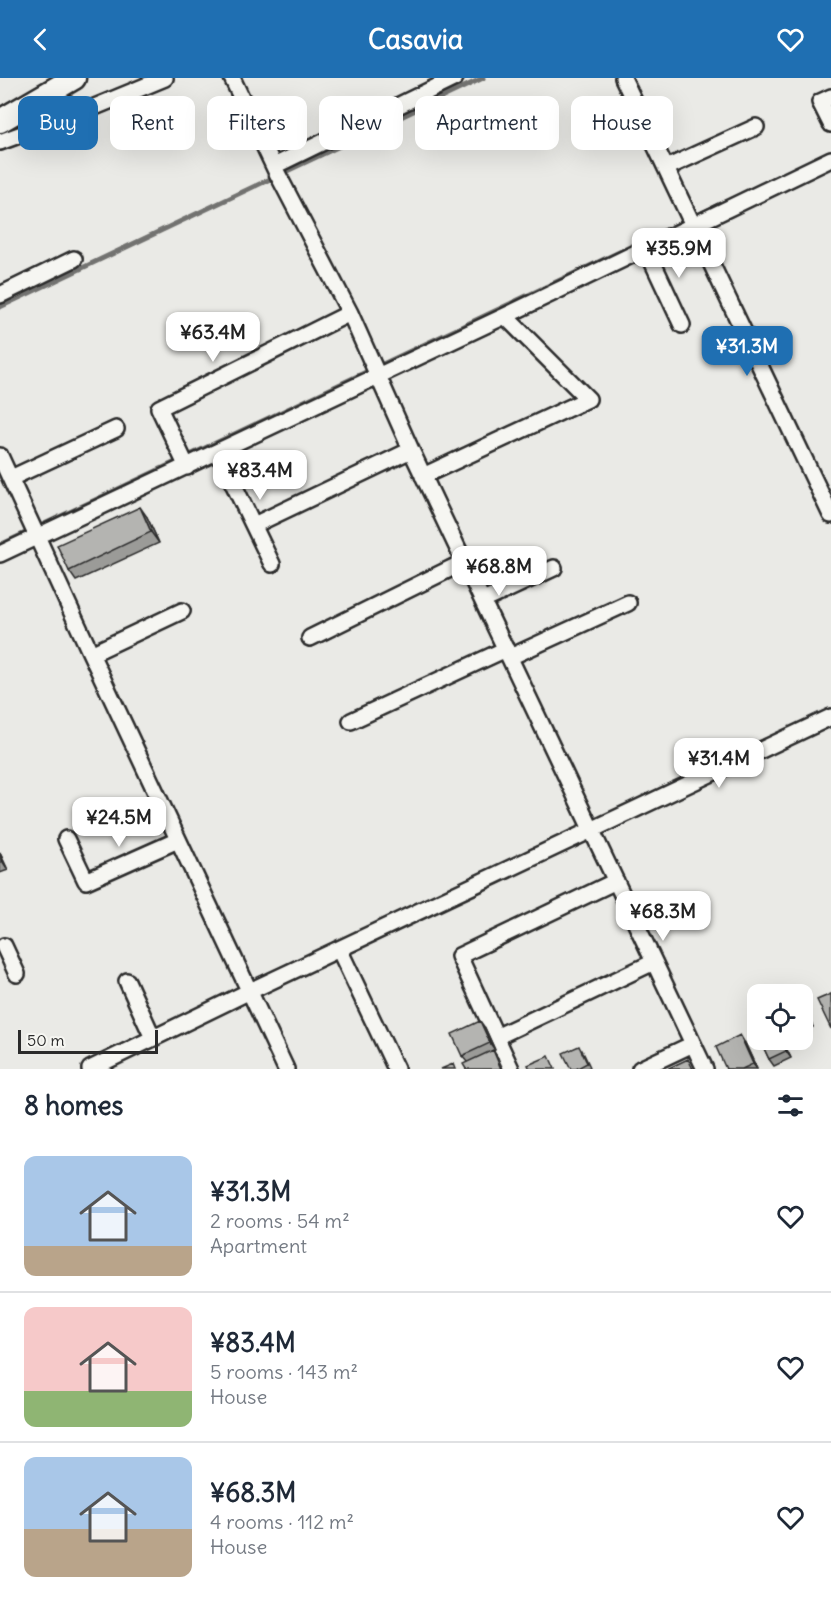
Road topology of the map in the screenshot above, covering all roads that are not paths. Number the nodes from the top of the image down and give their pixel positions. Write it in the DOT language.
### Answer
graph roads {
  1 [pos="74,78"];
  2 [pos="165,78"];
  3 [pos="232,78"];
  4 [pos="455,78"];
  5 [pos="623,78"];
  6 [pos="831,97"];
  7 [pos="0,121"];
  8 [pos="831,124"];
  9 [pos="756,127"];
  10 [pos="0,142"];
  11 [pos="831,159"];
  12 [pos="666,168"];
  13 [pos="277,172"];
  14 [pos="692,221"];
  15 [pos="646,248"];
  16 [pos="74,259"];
  17 [pos="0,295"];
  18 [pos="350,313"];
  19 [pos="505,316"];
  20 [pos="682,325"];
  21 [pos="376,369"];
  22 [pos="116,429"];
  23 [pos="411,450"];
  24 [pos="218,452"];
  25 [pos="0,456"];
  26 [pos="184,460"];
  27 [pos="423,476"];
  28 [pos="11,478"];
  29 [pos="831,515"];
  30 [pos="254,525"];
  31 [pos="36,531"];
  32 [pos="0,554"];
  33 [pos="464,562"];
  34 [pos="272,564"];
  35 [pos="554,568"];
  36 [pos="483,601"];
  37 [pos="627,603"];
  38 [pos="182,611"];
  39 [pos="310,638"];
  40 [pos="508,653"];
  41 [pos="91,654"];
  42 [pos="831,717"];
  43 [pos="351,722"];
  44 [pos="592,830"];
  45 [pos="66,838"];
  46 [pos="178,840"];
  47 [pos="616,881"];
  48 [pos="4,946"];
  49 [pos="339,949"];
  50 [pos="654,962"];
  51 [pos="10,968"];
  52 [pos="127,981"];
  53 [pos="250,992"];
  54 [pos="496,1037"];
  55 [pos="153,1038"];
  56 [pos="693,1044"];
  57 [pos="90,1069"];
  58 [pos="286,1069"];
  59 [pos="396,1069"];
  60 [pos="511,1069"];
  61 [pos="640,1069"];
  62 [pos="705,1069"];
  1 -- 7 [label="main road"];
  2 -- 10 [label="street"];
  3 -- 13 [label="street"];
  4 -- 13 [label="street"];
  5 -- 12 [label="street"];
  6 -- 8 [label="street"];
  9 -- 12 [label="street"];
  11 -- 14 [label="street"];
  12 -- 14 [label="street"];
  13 -- 18 [label="street"];
  14 -- 15 [label="street"];
  14 -- 29 [label="street"];
  15 -- 19 [label="street"];
  15 -- 20 [label="street"];
  16 -- 17 [label="street"];
  18 -- 21 [label="street"];
  18 -- 26 [label="street"];
  19 -- 21 [label="street"];
  19 -- 27 [label="street"];
  21 -- 23 [label="street"];
  21 -- 24 [label="street"];
  22 -- 28 [label="street"];
  23 -- 27 [label="street"];
  23 -- 30 [label="street"];
  24 -- 26 [label="street"];
  24 -- 30 [label="street"];
  25 -- 28 [label="street"];
  26 -- 31 [label="street"];
  27 -- 33 [label="street"];
  28 -- 31 [label="street"];
  30 -- 34 [label="street"];
  31 -- 32 [label="street"];
  31 -- 41 [label="street"];
  33 -- 36 [label="street"];
  33 -- 39 [label="street"];
  35 -- 36 [label="street"];
  36 -- 40 [label="street"];
  37 -- 40 [label="street"];
  38 -- 41 [label="street"];
  40 -- 43 [label="street"];
  40 -- 44 [label="street"];
  41 -- 46 [label="street"];
  42 -- 44 [label="street"];
  44 -- 47 [label="street"];
  44 -- 49 [label="street"];
  45 -- 46 [label="street"];
  46 -- 53 [label="street"];
  47 -- 50 [label="street"];
  47 -- 54 [label="street"];
  48 -- 51 [label="street"];
  49 -- 53 [label="street"];
  49 -- 59 [label="street"];
  50 -- 54 [label="street"];
  50 -- 56 [label="street"];
  52 -- 55 [label="street"];
  53 -- 55 [label="street"];
  53 -- 58 [label="street"];
  54 -- 60 [label="street"];
  55 -- 57 [label="street"];
  56 -- 61 [label="street"];
  56 -- 62 [label="street"];
}
